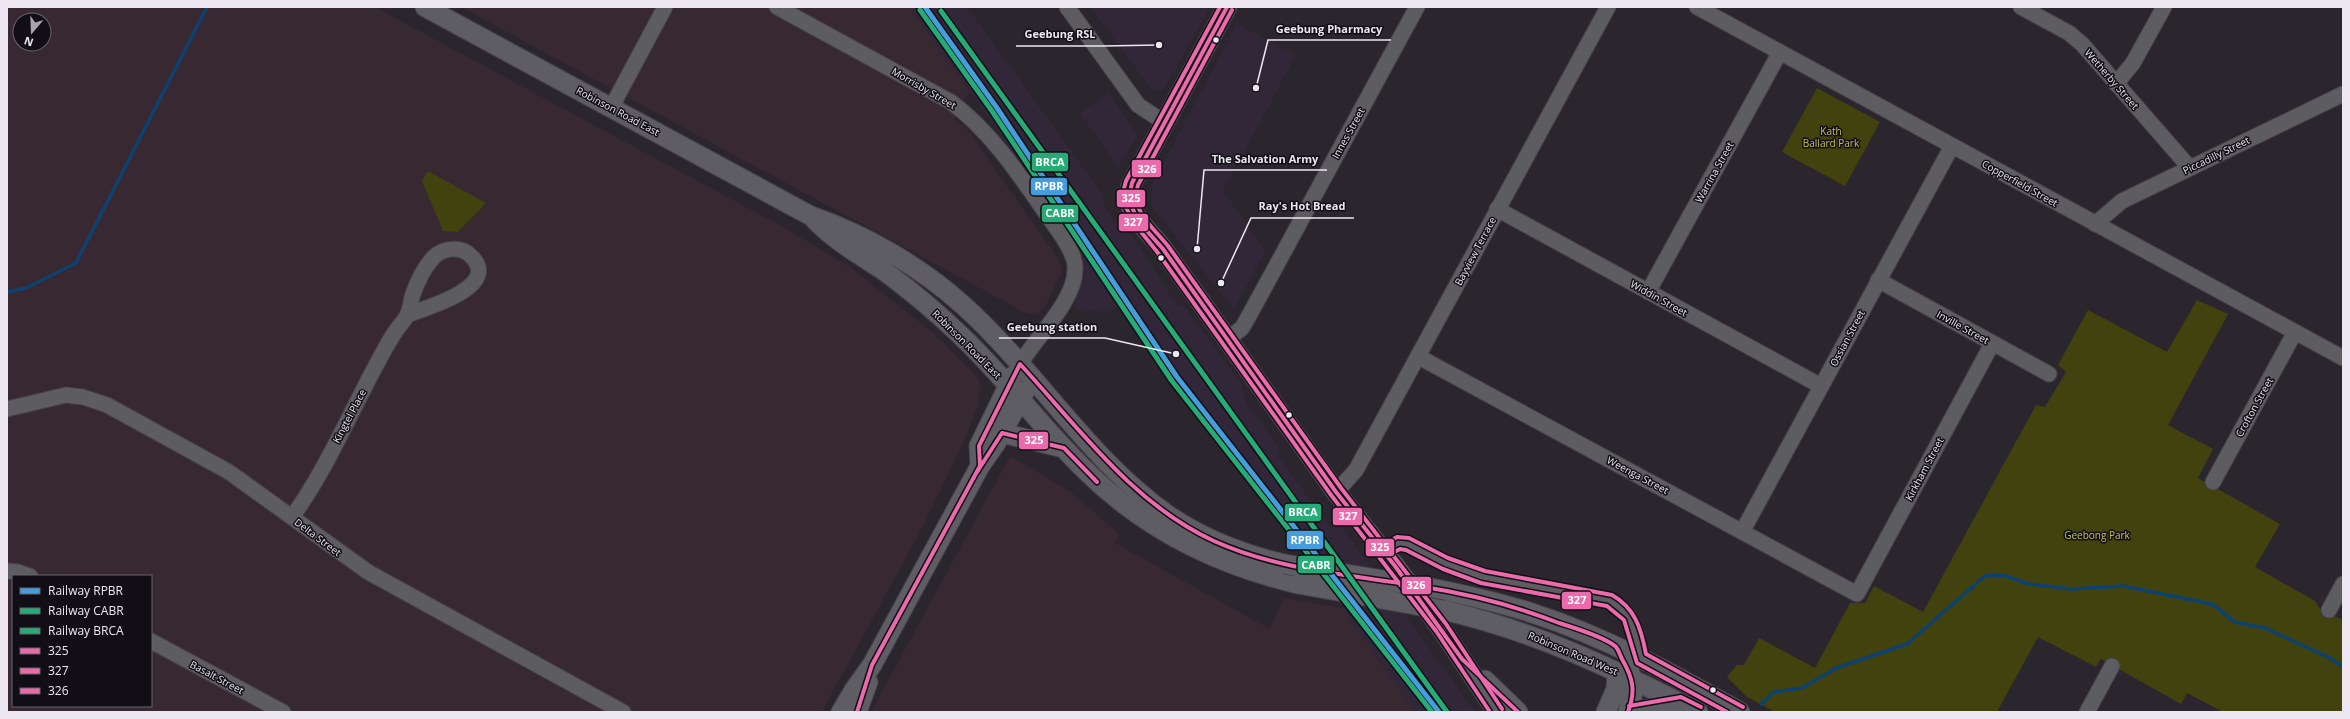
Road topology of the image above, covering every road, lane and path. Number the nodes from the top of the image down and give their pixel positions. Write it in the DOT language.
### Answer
graph roads {
  1 [pos="425,7"];
  2 [pos="777,7"];
  3 [pos="1067,7"];
  4 [pos="1227,7"];
  5 [pos="1417,7"];
  6 [pos="1608,7"];
  7 [pos="1696,7"];
  8 [pos="2021,7"];
  9 [pos="2164,7"];
  10 [pos="665,8"];
  11 [pos="1780,52"];
  12 [pos="2116,84"];
  13 [pos="2343,94"];
  14 [pos="611,108"];
  15 [pos="1164,123"];
  16 [pos="1952,146"];
  17 [pos="2190,168"];
  18 [pos="1498,209"];
  19 [pos="811,216"];
  20 [pos="2095,224"];
  21 [pos="1878,280"];
  22 [pos="1648,292"];
  23 [pos="407,315"];
  24 [pos="2295,332"];
  25 [pos="1228,339"];
  26 [pos="1992,344"];
  27 [pos="1419,357"];
  28 [pos="2343,358"];
  29 [pos="1020,364"];
  30 [pos="2049,374"];
  31 [pos="1033,378"];
  32 [pos="1821,386"];
  33 [pos="1014,393"];
  34 [pos="7,409"];
  35 [pos="1002,432"];
  36 [pos="1064,448"];
  37 [pos="980,466"];
  38 [pos="2213,482"];
  39 [pos="1336,492"];
  40 [pos="292,517"];
  41 [pos="1742,532"];
  42 [pos="1384,551"];
  43 [pos="7,571"];
  44 [pos="27,575"];
  45 [pos="1298,584"];
  46 [pos="2343,584"];
  47 [pos="1857,594"];
  48 [pos="2329,610"];
  49 [pos="152,642"];
  50 [pos="1616,646"];
  51 [pos="1641,658"];
  52 [pos="1462,659"];
  53 [pos="872,665"];
  54 [pos="2112,666"];
  55 [pos="1617,672"];
  56 [pos="1634,680"];
  57 [pos="1681,704"];
  58 [pos="282,712"];
  59 [pos="623,712"];
  60 [pos="841,712"];
  61 [pos="857,712"];
  62 [pos="1497,712"];
  63 [pos="1518,712"];
  64 [pos="1606,712"];
  65 [pos="1629,712"];
  66 [pos="1698,712"];
  67 [pos="1740,712"];
  68 [pos="2088,712"];
  1 -- 14 [label="main road, Robinson Road East"];
  2 -- 29 [label="street, Morrisby Street"];
  3 -- 15 [label="street"];
  4 -- 15 [label="main road"];
  5 -- 25 [label="street, Innes Street"];
  6 -- 18 [label="street, Bayview Terrace"];
  7 -- 11 [label="street, Copperfield Street"];
  8 -- 12 [label="street, Wetherby Street"];
  9 -- 12 [label="street"];
  10 -- 14 [label="street"];
  11 -- 16 [label="street, Copperfield Street"];
  11 -- 22 [label="street, Warrina Street"];
  12 -- 17 [label="street, Wetherby Street"];
  13 -- 17 [label="street, Piccadilly Street"];
  14 -- 19 [label="main road, Robinson Road East"];
  15 -- 25 [label="main road"];
  16 -- 20 [label="street, Copperfield Street"];
  16 -- 21 [label="street, Ossian Street"];
  17 -- 20 [label="street, Piccadilly Street"];
  18 -- 22 [label="street, Widdin Street"];
  18 -- 27 [label="street, Bayview Terrace"];
  19 -- 29 [label="main road, Robinson Road East"];
  19 -- 33 [label="main road, Robinson Road East"];
  20 -- 24 [label="street, Copperfield Street"];
  21 -- 26 [label="street, Inville Street"];
  21 -- 32 [label="street, Ossian Street"];
  22 -- 32 [label="street, Widdin Street"];
  23 -- 23 [label="street, Kingtel Place"];
  23 -- 40 [label="street, Kingtel Place"];
  24 -- 28 [label="street, Copperfield Street"];
  24 -- 38 [label="street, Crofton Street"];
  25 -- 39 [label="main road"];
  26 -- 30 [label="street, Inville Street"];
  26 -- 47 [label="street, Kirkham Street"];
  27 -- 39 [label="street, Bayview Terrace"];
  27 -- 41 [label="street, Weenga Street"];
  29 -- 31 [label="main road, Robinson Road East"];
  29 -- 33 [label="main road"];
  31 -- 33 [label="main road"];
  31 -- 50 [label="main road, Robinson Road East, bridge"];
  32 -- 41 [label="street, Ossian Street"];
  33 -- 35 [label="main road"];
  33 -- 36 [label="main road, Robinson Road East"];
  33 -- 37 [label="main road"];
  34 -- 40 [label="street, Delta Street"];
  35 -- 36 [label="main road"];
  35 -- 37 [label="main road"];
  36 -- 45 [label="main road, Robinson Road East"];
  37 -- 53 [label="main road"];
  39 -- 42 [label="main road"];
  40 -- 59 [label="street, Delta Street"];
  41 -- 47 [label="street, Weenga Street"];
  42 -- 51 [label="street"];
  42 -- 52 [label="main road"];
  43 -- 44 [label="street"];
  45 -- 55 [label="main road, Robinson Road West, bridge"];
  46 -- 48 [label="street"];
  49 -- 58 [label="street, Basalt Street"];
  50 -- 51 [label="main road"];
  50 -- 56 [label="main road"];
  51 -- 67 [label="main road"];
  52 -- 62 [label="main road"];
  52 -- 63 [label="main road"];
  53 -- 60 [label="main road"];
  53 -- 61 [label="main road"];
  54 -- 68 [label="street"];
  55 -- 56 [label="main road, Robinson Road West"];
  55 -- 64 [label="main road"];
  56 -- 57 [label="main road, Robinson Road West"];
  56 -- 65 [label="main road"];
  57 -- 65 [label="main road"];
  57 -- 66 [label="main road, Robinson Road West"];
}
